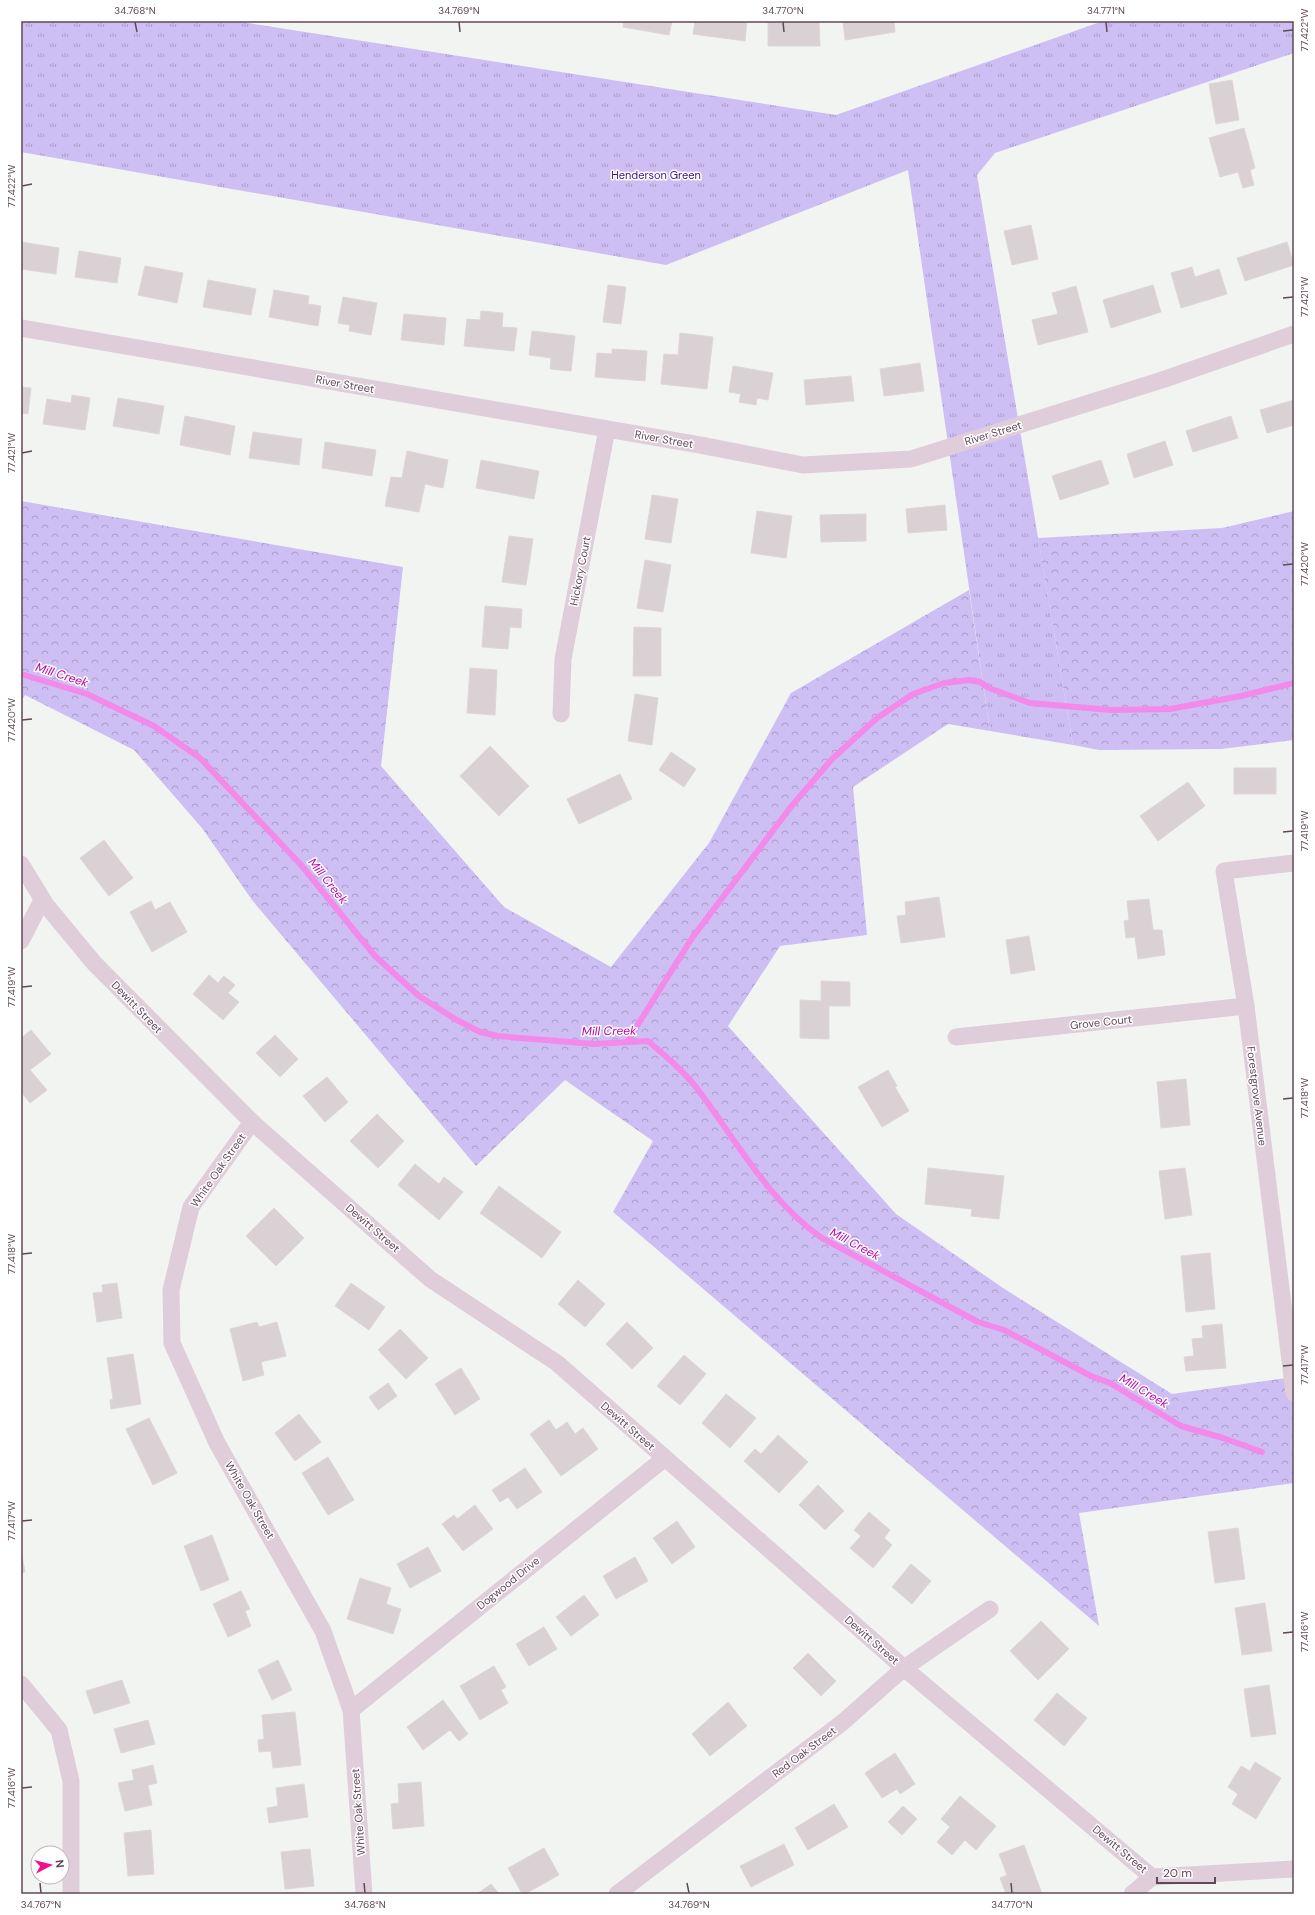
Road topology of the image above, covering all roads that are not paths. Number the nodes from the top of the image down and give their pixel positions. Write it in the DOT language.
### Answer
graph roads {
  1 [pos="21,328"];
  2 [pos="1294,334"];
  3 [pos="607,429"];
  4 [pos="561,714"];
  5 [pos="1294,863"];
  6 [pos="21,864"];
  7 [pos="42,900"];
  8 [pos="21,941"];
  9 [pos="1246,1006"];
  10 [pos="956,1037"];
  11 [pos="252,1122"];
  12 [pos="1294,1393"];
  13 [pos="665,1458"];
  14 [pos="990,1609"];
  15 [pos="904,1668"];
  16 [pos="21,1684"];
  17 [pos="351,1710"];
  18 [pos="1294,1869"];
  19 [pos="1152,1877"];
  20 [pos="71,1894"];
  21 [pos="364,1894"];
  22 [pos="617,1894"];
  23 [pos="1132,1894"];
  1 -- 3 [label="street, River Street"];
  2 -- 3 [label="street, River Street"];
  3 -- 4 [label="street, Hickory Court"];
  5 -- 9 [label="street, Forestgrove Avenue"];
  6 -- 7 [label="street, Dewitt Street"];
  7 -- 8 [label="street"];
  7 -- 11 [label="street, Dewitt Street"];
  9 -- 10 [label="street, Grove Court"];
  9 -- 12 [label="street, Forestgrove Avenue"];
  11 -- 13 [label="street, Dewitt Street"];
  11 -- 17 [label="street, White Oak Street"];
  13 -- 15 [label="street, Dewitt Street"];
  13 -- 17 [label="street, Dogwood Drive"];
  14 -- 15 [label="street, Red Oak Street"];
  15 -- 19 [label="street, Dewitt Street"];
  15 -- 22 [label="street, Red Oak Street"];
  16 -- 20 [label="street"];
  17 -- 21 [label="street, White Oak Street"];
  18 -- 19 [label="street, Dewitt Street"];
  19 -- 23 [label="street"];
}
